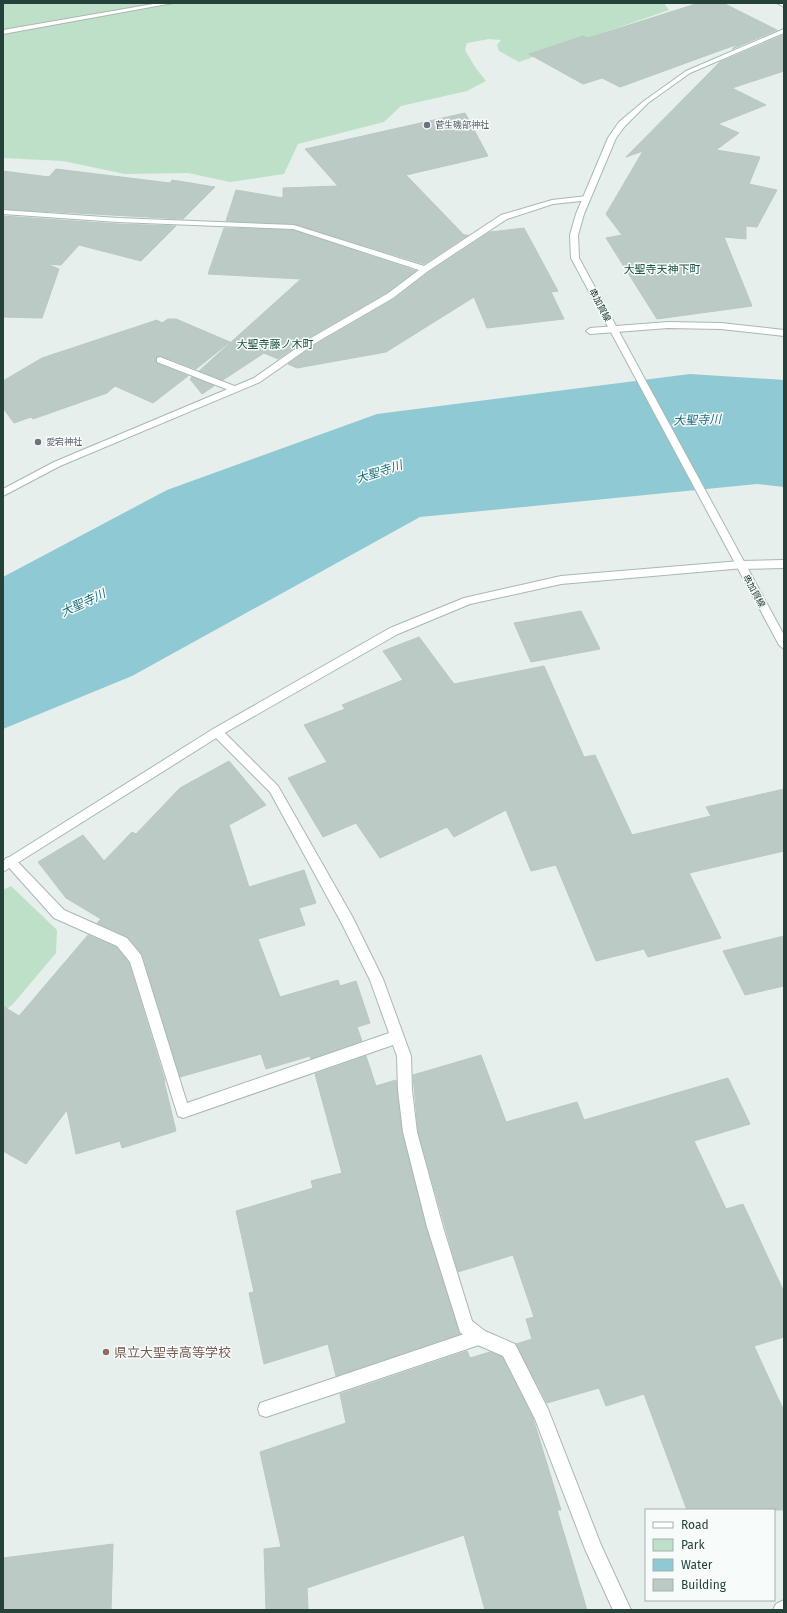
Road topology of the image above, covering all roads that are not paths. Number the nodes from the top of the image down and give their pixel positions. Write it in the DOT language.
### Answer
graph roads {
  1 [pos="170,3"];
  2 [pos="780,3"];
  3 [pos="784,5"];
  4 [pos="784,31"];
  5 [pos="3,32"];
  6 [pos="587,198"];
  7 [pos="3,212"];
  8 [pos="425,268"];
  9 [pos="613,330"];
  10 [pos="590,331"];
  11 [pos="784,333"];
  12 [pos="160,360"];
  13 [pos="234,389"];
  14 [pos="3,493"];
  15 [pos="784,564"];
  16 [pos="740,566"];
  17 [pos="784,645"];
  18 [pos="217,732"];
  19 [pos="7,865"];
  20 [pos="398,1037"];
  21 [pos="479,1337"];
  22 [pos="266,1409"];
  23 [pos="622,1610"];
  1 -- 5 [label="street"];
  2 -- 3 [label="street"];
  4 -- 6 [label="street, 串加賀線"];
  6 -- 8 [label="street"];
  6 -- 9 [label="street, 串加賀線"];
  7 -- 8 [label="street"];
  8 -- 13 [label="street"];
  9 -- 10 [label="street"];
  9 -- 11 [label="street"];
  9 -- 16 [label="street, 串加賀線"];
  12 -- 13 [label="street"];
  13 -- 14 [label="street"];
  15 -- 16 [label="street"];
  16 -- 17 [label="street, 串加賀線"];
  16 -- 18 [label="street"];
  18 -- 19 [label="street"];
  18 -- 20 [label="street"];
  19 -- 20 [label="street"];
  20 -- 21 [label="street"];
  21 -- 22 [label="street"];
  21 -- 23 [label="street"];
}
